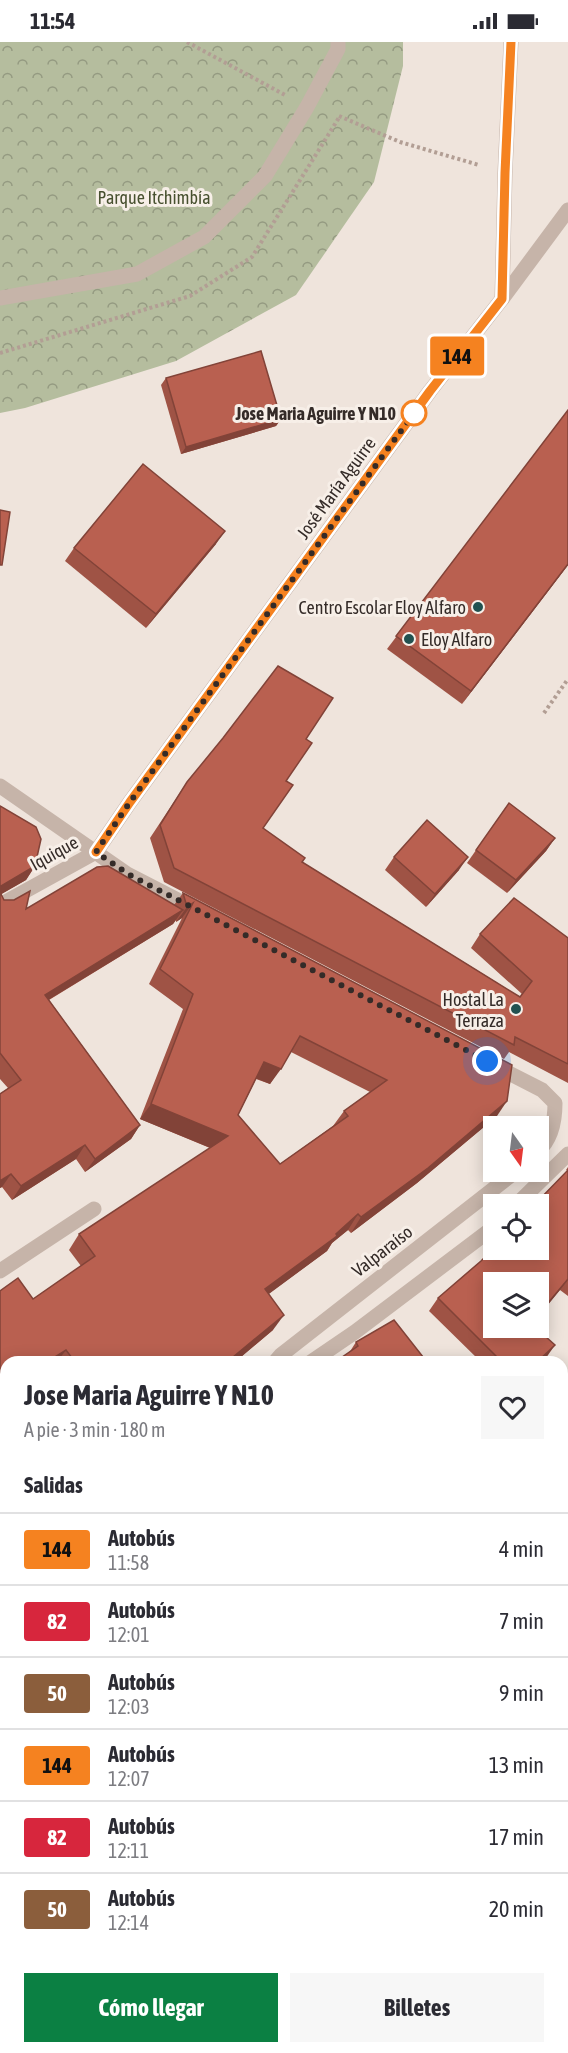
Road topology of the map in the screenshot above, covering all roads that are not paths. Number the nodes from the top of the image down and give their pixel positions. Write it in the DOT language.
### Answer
graph roads {
  1 [pos="338,42"];
  2 [pos="511,42"];
  3 [pos="568,210"];
  4 [pos="0,298"];
  5 [pos="502,299"];
  6 [pos="0,786"];
  7 [pos="96,852"];
  8 [pos="0,905"];
  9 [pos="212,918"];
  10 [pos="476,1056"];
  11 [pos="549,1134"];
  12 [pos="568,1154"];
  13 [pos="502,1182"];
  14 [pos="526,1194"];
  15 [pos="94,1209"];
  16 [pos="483,1235"];
  17 [pos="0,1271"];
  18 [pos="280,1356"];
  19 [pos="320,1356"];
  1 -- 4 [label="street"];
  2 -- 5 [label="street"];
  3 -- 5 [label="street, José María Aguirre"];
  5 -- 7 [label="street, José María Aguirre"];
  6 -- 7 [label="street"];
  7 -- 8 [label="street, Iquique"];
  7 -- 9 [label="street"];
  10 -- 11 [label="street"];
  12 -- 14 [label="street"];
  13 -- 18 [label="street, Valparaíso"];
  15 -- 17 [label="street"];
  16 -- 19 [label="street"];
}
